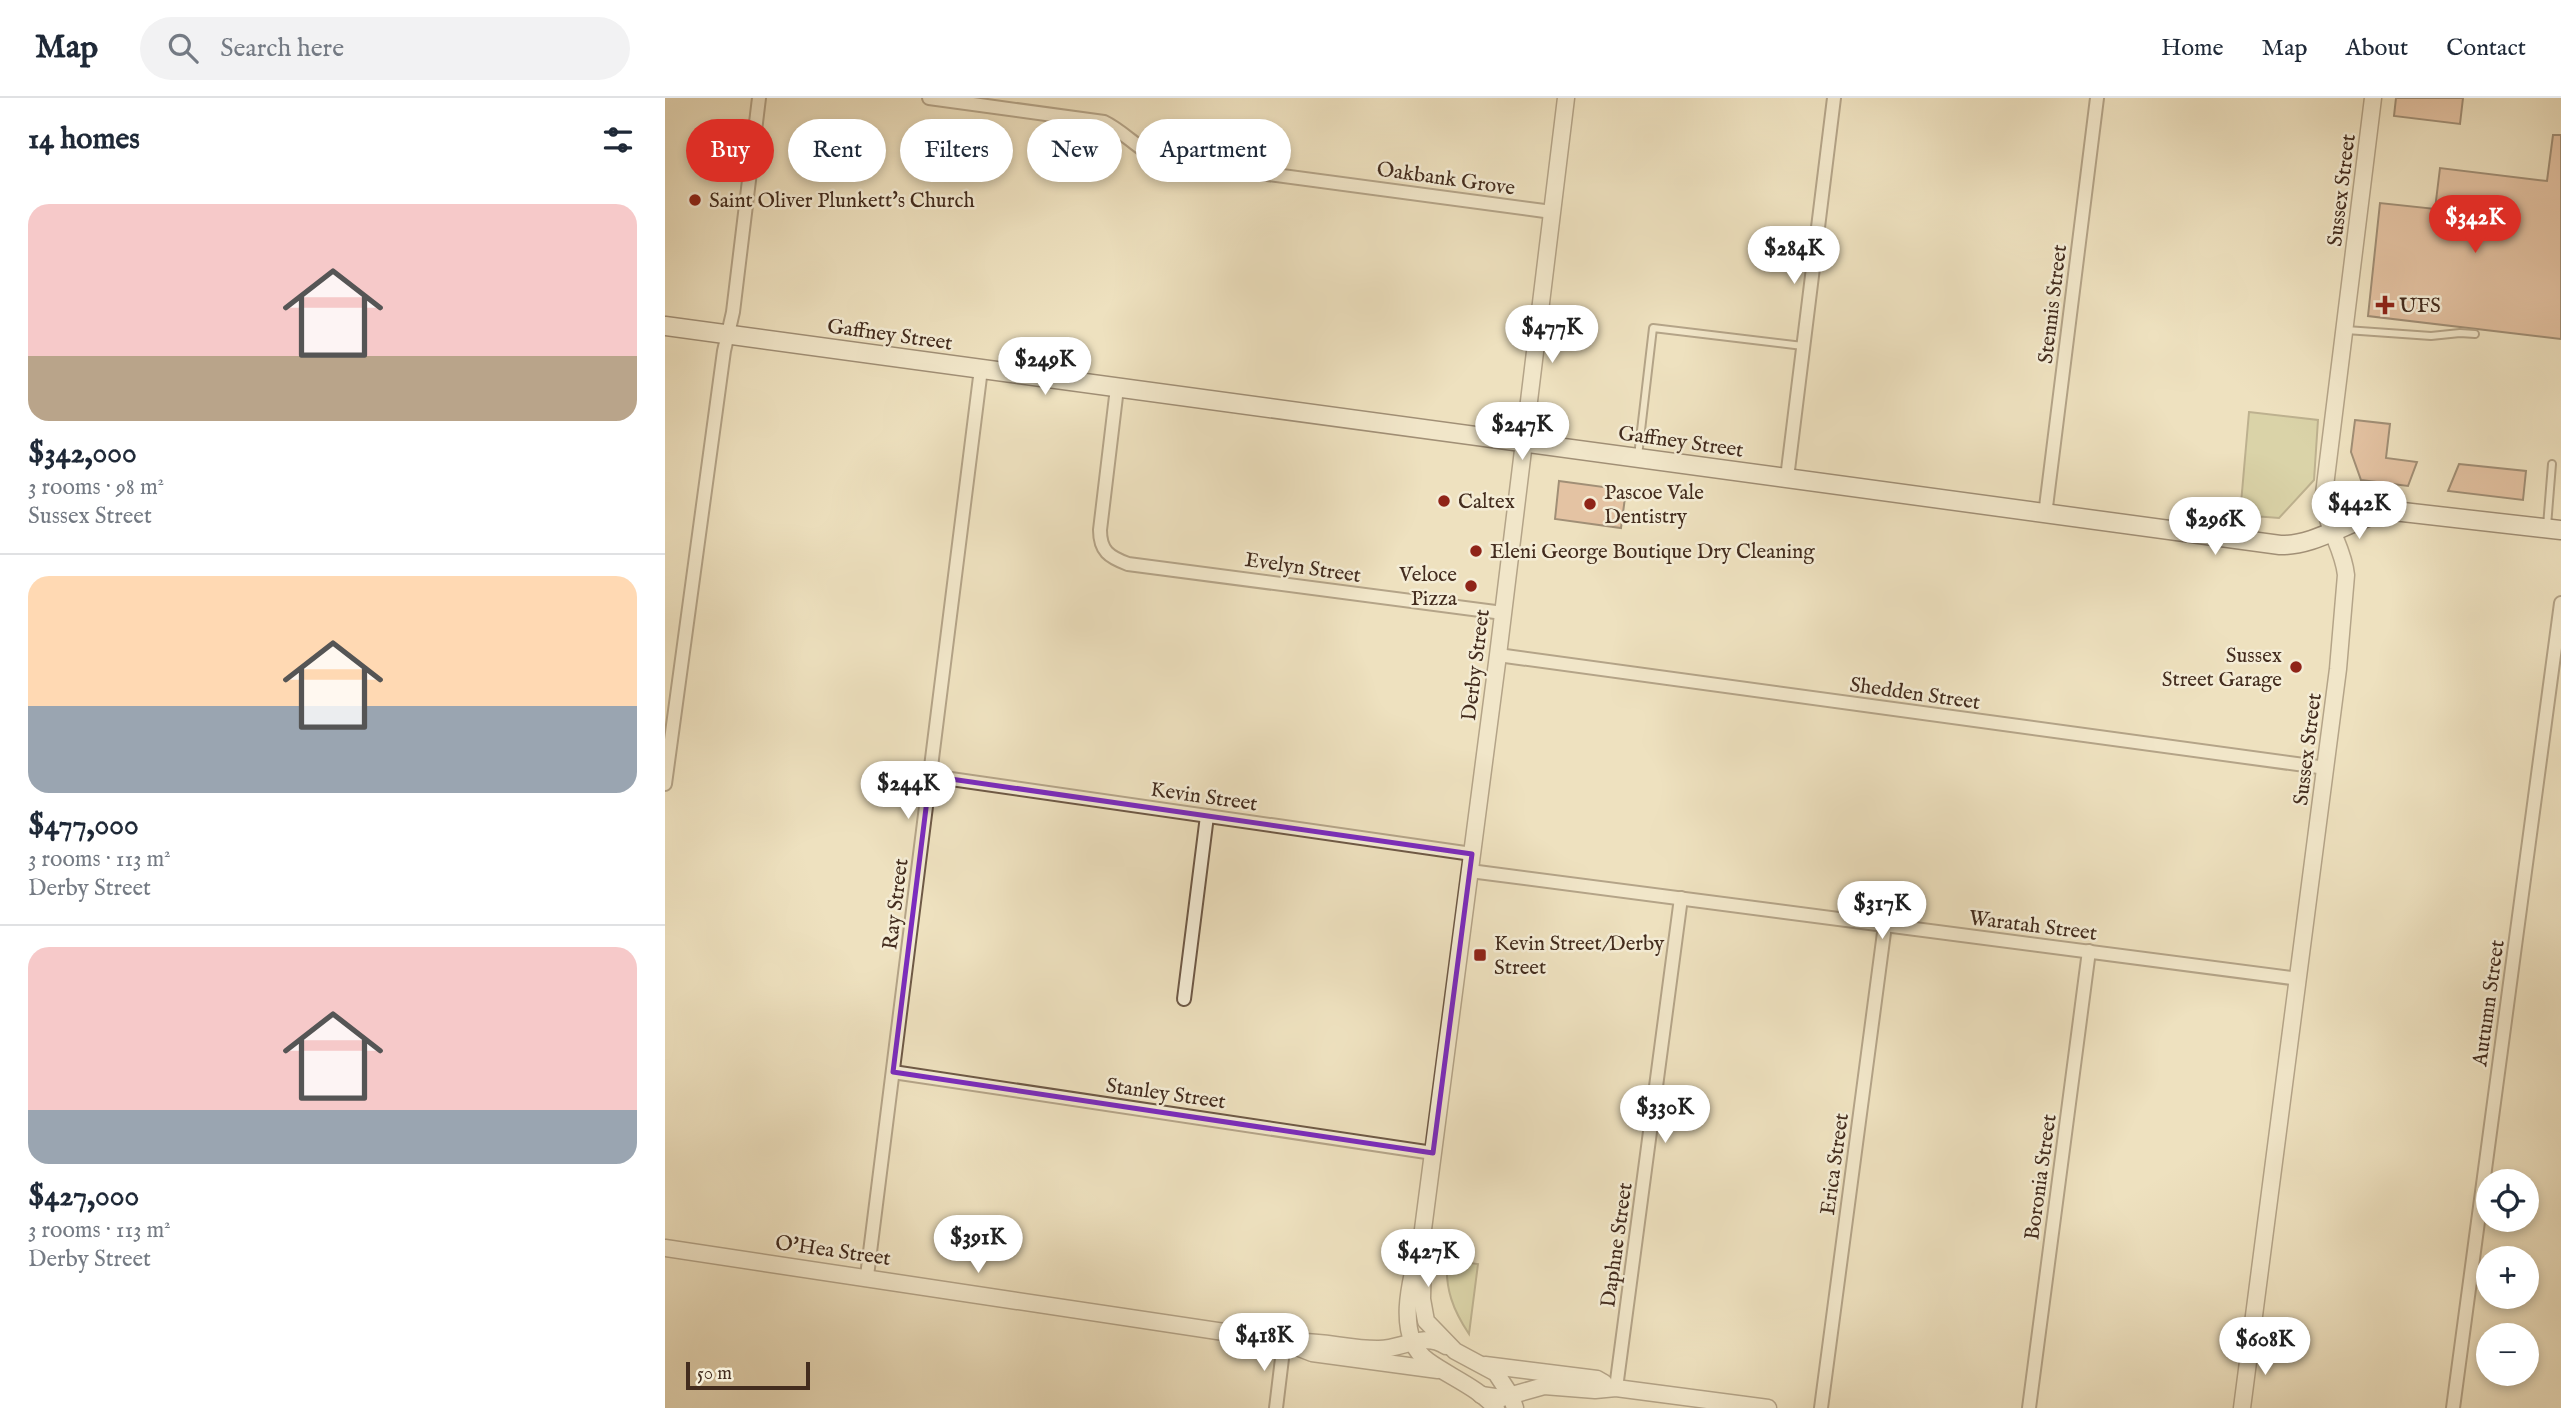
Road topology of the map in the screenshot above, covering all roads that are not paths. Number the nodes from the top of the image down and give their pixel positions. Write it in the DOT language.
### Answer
graph roads {
  1 [pos="759,98"];
  2 [pos="929,98"];
  3 [pos="1566,98"];
  4 [pos="1834,98"];
  5 [pos="2097,98"];
  6 [pos="2373,98"];
  7 [pos="1552,212"];
  8 [pos="665,326"];
  9 [pos="2344,330"];
  10 [pos="2476,334"];
  11 [pos="728,335"];
  12 [pos="1803,346"];
  13 [pos="981,369"];
  14 [pos="1117,388"];
  15 [pos="1524,443"];
  16 [pos="1638,458"];
  17 [pos="2552,464"];
  18 [pos="1787,478"];
  19 [pos="2045,514"];
  20 [pos="2554,529"];
  21 [pos="2331,532"];
  22 [pos="2561,603"];
  23 [pos="1503,613"];
  24 [pos="1498,655"];
  25 [pos="2326,768"];
  26 [pos="930,776"];
  27 [pos="665,784"];
  28 [pos="1207,816"];
  29 [pos="1472,853"];
  30 [pos="1470,871"];
  31 [pos="1681,898"];
  32 [pos="1885,925"];
  33 [pos="2089,951"];
  34 [pos="2299,979"];
  35 [pos="1184,999"];
  36 [pos="893,1072"];
  37 [pos="1433,1153"];
  38 [pos="1422,1237"];
  39 [pos="665,1248"];
  40 [pos="867,1276"];
  41 [pos="1284,1342"];
  42 [pos="1413,1342"];
  43 [pos="1455,1351"];
  44 [pos="1485,1365"];
  45 [pos="1444,1371"];
  46 [pos="1616,1388"];
  47 [pos="1478,1394"];
  48 [pos="1513,1402"];
  49 [pos="1759,1407"];
  50 [pos="1276,1408"];
  51 [pos="1496,1408"];
  52 [pos="1821,1408"];
  53 [pos="2029,1408"];
  54 [pos="2242,1408"];
  55 [pos="2453,1408"];
  1 -- 11 [label="street"];
  2 -- 7 [label="street, Oakbank Grove"];
  3 -- 7 [label="street, Derby Street"];
  4 -- 12 [label="street"];
  5 -- 19 [label="street, Stennis Street"];
  6 -- 9 [label="street, Sussex Street"];
  7 -- 15 [label="street, Derby Street"];
  8 -- 11 [label="main road, Gaffney Street"];
  9 -- 10 [label="lane"];
  9 -- 21 [label="street, Sussex Street"];
  11 -- 13 [label="main road, Gaffney Street"];
  11 -- 27 [label="street"];
  12 -- 16 [label="lane"];
  12 -- 18 [label="street"];
  13 -- 14 [label="main road, Gaffney Street"];
  13 -- 26 [label="street, Ray Street"];
  14 -- 15 [label="main road, Gaffney Street"];
  14 -- 23 [label="street, Evelyn Street"];
  15 -- 16 [label="main road, Gaffney Street"];
  15 -- 23 [label="street, Derby Street"];
  16 -- 18 [label="main road, Gaffney Street"];
  17 -- 20 [label="lane"];
  18 -- 19 [label="main road, Gaffney Street"];
  19 -- 21 [label="main road, Gaffney Street"];
  20 -- 21 [label="main road, Gaffney Street"];
  21 -- 25 [label="street, Sussex Street"];
  22 -- 55 [label="street, Autumn Street"];
  23 -- 24 [label="street, Derby Street"];
  24 -- 25 [label="street, Shedden Street"];
  24 -- 29 [label="street, Derby Street"];
  25 -- 34 [label="street, Sussex Street"];
  26 -- 28 [label="street, Kevin Street"];
  26 -- 36 [label="street, Ray Street"];
  28 -- 29 [label="street, Kevin Street"];
  28 -- 35 [label="street"];
  29 -- 30 [label="street, Derby Street"];
  30 -- 31 [label="street, Waratah Street"];
  30 -- 37 [label="street, Derby Street"];
  31 -- 32 [label="street, Waratah Street"];
  31 -- 46 [label="street, Daphne Street"];
  32 -- 33 [label="street, Waratah Street"];
  32 -- 52 [label="street, Erica Street"];
  33 -- 34 [label="street, Waratah Street"];
  33 -- 53 [label="street, Boronia Street"];
  34 -- 54 [label="street, Sussex Street"];
  36 -- 37 [label="street, Stanley Street"];
  36 -- 40 [label="street, Ray Street"];
  37 -- 38 [label="street, Derby Street"];
  38 -- 42 [label="street, Derby Street"];
  38 -- 43 [label="street, Derby Street"];
  39 -- 40 [label="street, O'Hea Street"];
  40 -- 41 [label="street, O'Hea Street"];
  41 -- 42 [label="street, O'Hea Street"];
  41 -- 45 [label="street, O'Hea Street"];
  41 -- 50 [label="street"];
  42 -- 43 [label="street, O'Hea Street"];
  42 -- 45 [label="street"];
  43 -- 44 [label="street, Derby Street"];
  44 -- 46 [label="street"];
  44 -- 48 [label="street"];
  45 -- 47 [label="street"];
  46 -- 48 [label="street"];
  46 -- 49 [label="street"];
  47 -- 48 [label="street"];
  47 -- 51 [label="street"];
}
